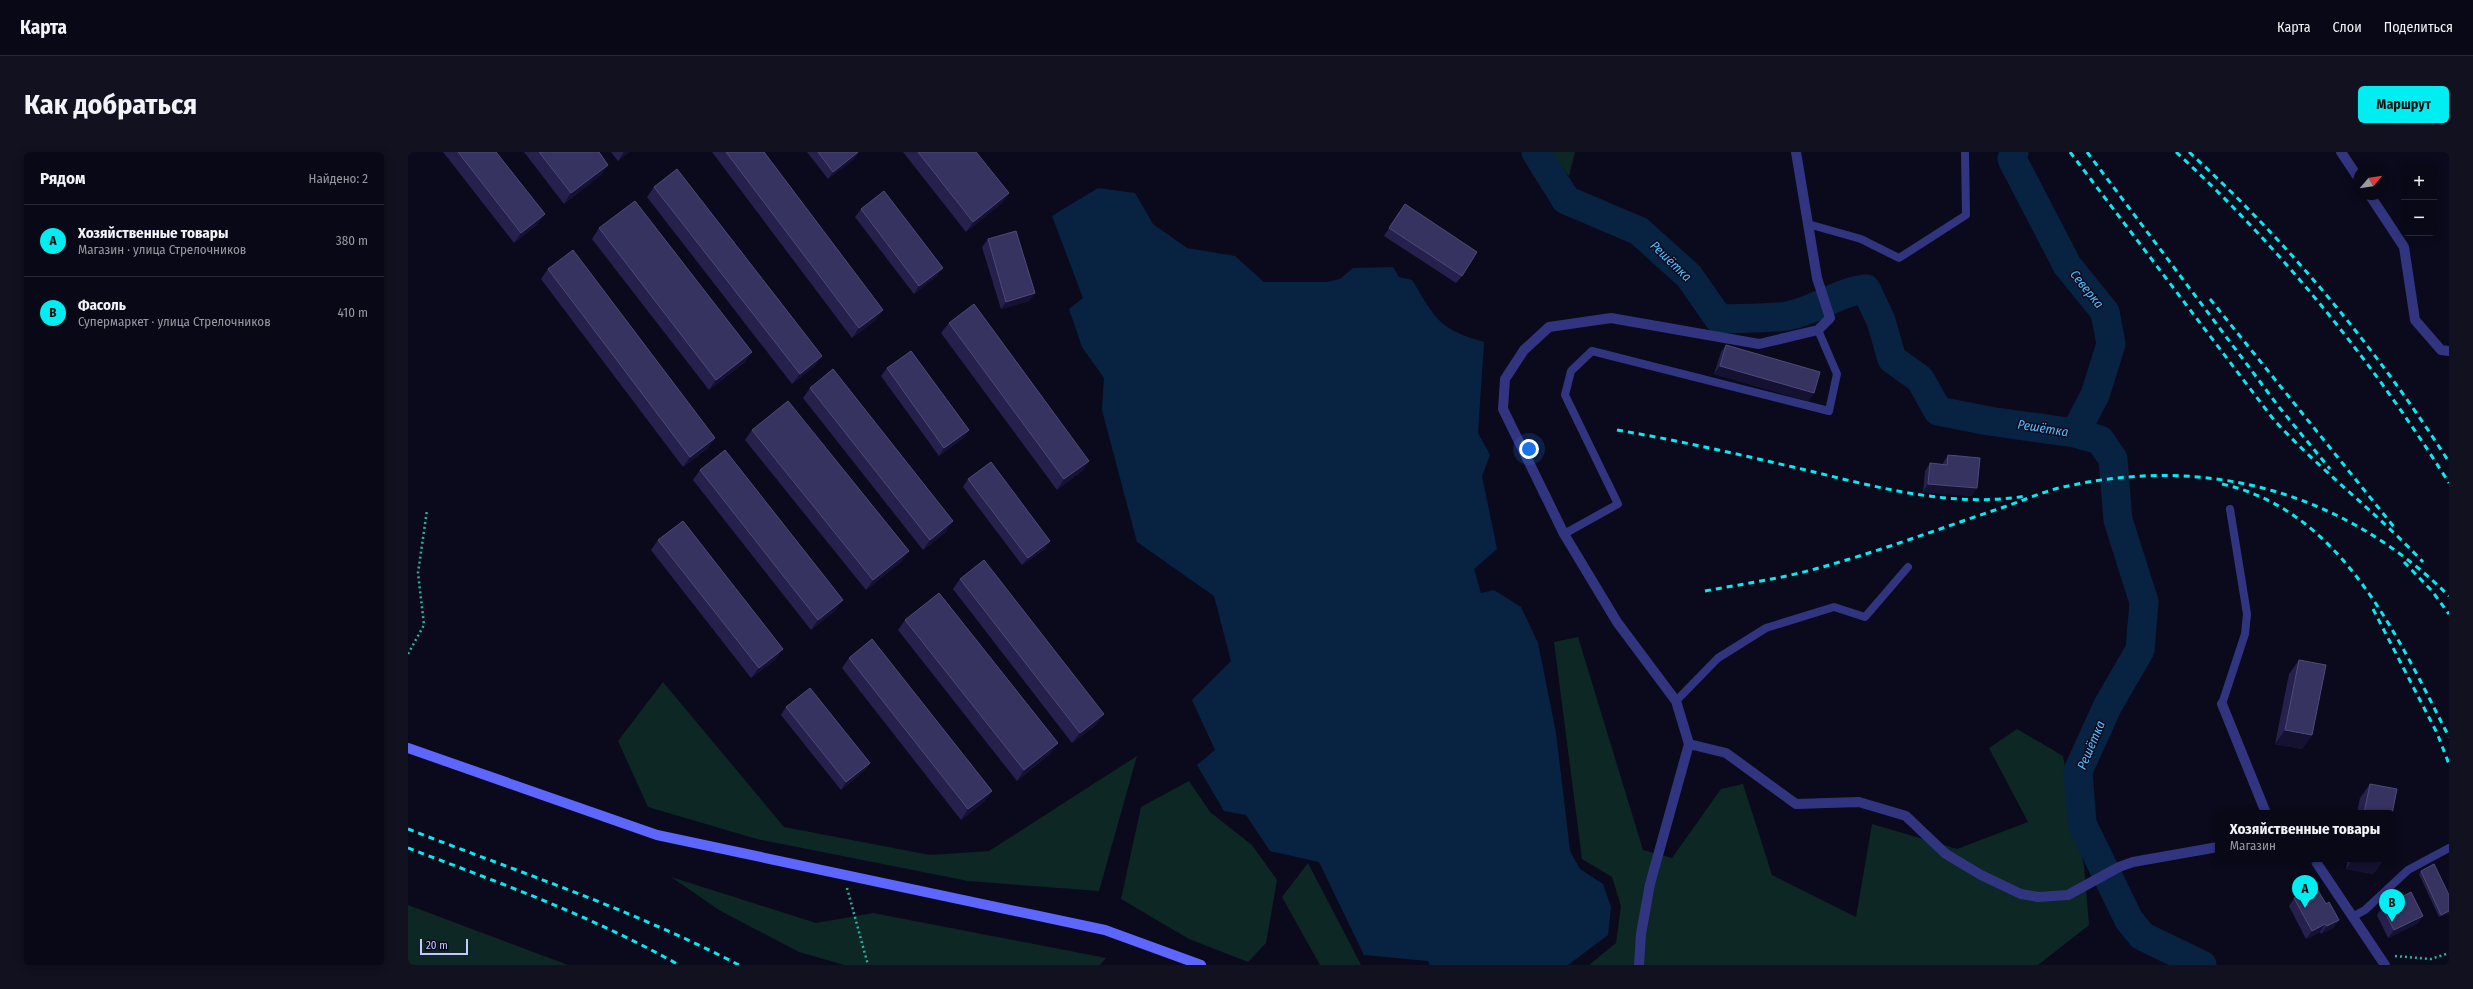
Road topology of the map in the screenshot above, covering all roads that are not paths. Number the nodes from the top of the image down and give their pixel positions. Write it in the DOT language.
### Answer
graph roads {
  1 [pos="1796,152"];
  2 [pos="1965,152"];
  3 [pos="2341,152"];
  4 [pos="2353,170"];
  5 [pos="2373,200"];
  6 [pos="1808,224"];
  7 [pos="1818,330"];
  8 [pos="2449,351"];
  9 [pos="2230,509"];
  10 [pos="1564,534"];
  11 [pos="1908,567"];
  12 [pos="1676,701"];
  13 [pos="2222,704"];
  14 [pos="1689,744"];
  15 [pos="408,748"];
  16 [pos="2265,810"];
  17 [pos="2215,848"];
  18 [pos="2449,848"];
  19 [pos="2316,862"];
  20 [pos="2354,916"];
  21 [pos="1201,965"];
  22 [pos="1640,965"];
  23 [pos="2385,965"];
  1 -- 6 [label="street"];
  2 -- 6 [label="lane"];
  3 -- 4 [label="street"];
  5 -- 8 [label="street"];
  6 -- 7 [label="street"];
  7 -- 10 [label="street"];
  7 -- 10 [label="lane"];
  9 -- 13 [label="lane"];
  10 -- 12 [label="street"];
  11 -- 12 [label="lane"];
  12 -- 14 [label="street"];
  13 -- 16 [label="street"];
  14 -- 17 [label="street"];
  14 -- 22 [label="street"];
  15 -- 21 [label="street"];
  18 -- 20 [label="lane"];
  19 -- 20 [label="street"];
  20 -- 23 [label="street"];
}
